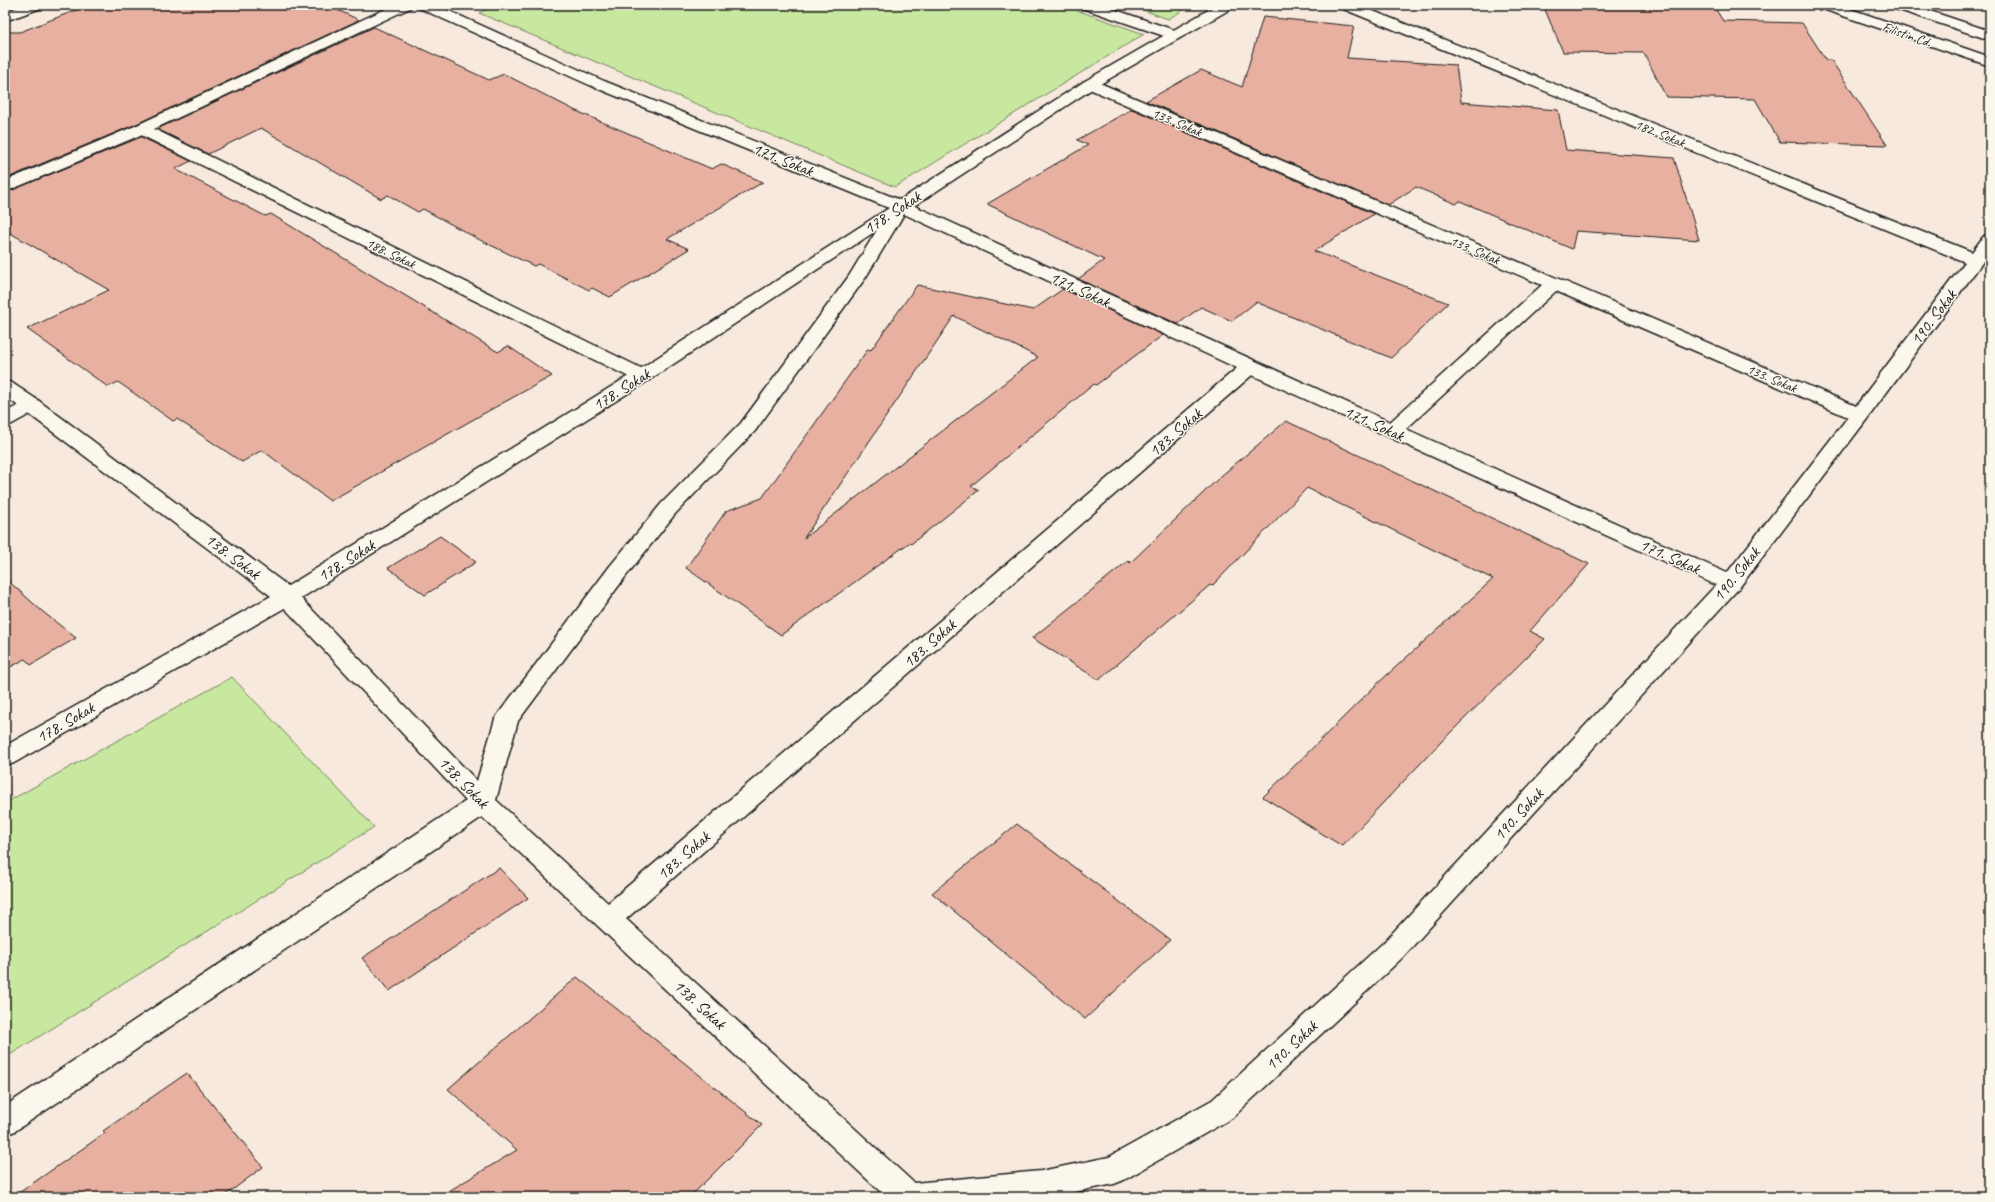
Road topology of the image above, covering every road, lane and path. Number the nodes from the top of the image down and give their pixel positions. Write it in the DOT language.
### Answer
graph roads {
  1 [pos="36,5"];
  2 [pos="405,5"];
  3 [pos="424,5"];
  4 [pos="1087,5"];
  5 [pos="1227,5"];
  6 [pos="1346,5"];
  7 [pos="1825,5"];
  8 [pos="1898,5"];
  9 [pos="5,17"];
  10 [pos="1175,35"];
  11 [pos="1990,36"];
  12 [pos="1990,62"];
  13 [pos="1090,84"];
  14 [pos="141,129"];
  15 [pos="5,187"];
  16 [pos="900,206"];
  17 [pos="1990,240"];
  18 [pos="1975,260"];
  19 [pos="1553,284"];
  20 [pos="1250,367"];
  21 [pos="642,376"];
  22 [pos="5,387"];
  23 [pos="32,405"];
  24 [pos="1860,415"];
  25 [pos="5,420"];
  26 [pos="1392,432"];
  27 [pos="1731,584"];
  28 [pos="287,597"];
  29 [pos="5,757"];
  30 [pos="483,803"];
  31 [pos="608,919"];
  32 [pos="5,1122"];
  33 [pos="907,1197"];
  34 [pos="915,1197"];
  1 -- 9 [label="street"];
  2 -- 14 [label="street"];
  3 -- 16 [label="street, 171. Sokak"];
  4 -- 10 [label="street"];
  5 -- 10 [label="street, 178. Sokak"];
  6 -- 18 [label="street, 182. Sokak"];
  7 -- 12 [label="street, Filistin Cd."];
  8 -- 11 [label="street, Filistin Cd."];
  10 -- 13 [label="street, 178. Sokak"];
  13 -- 16 [label="street, 178. Sokak"];
  13 -- 19 [label="street, 133. Sokak"];
  14 -- 15 [label="street"];
  14 -- 21 [label="street, 188. Sokak"];
  16 -- 20 [label="street, 171. Sokak"];
  16 -- 21 [label="street, 178. Sokak"];
  16 -- 30 [label="street"];
  17 -- 18 [label="street, 190. Sokak"];
  18 -- 24 [label="street, 190. Sokak"];
  19 -- 24 [label="street, 133. Sokak"];
  19 -- 26 [label="street"];
  20 -- 26 [label="street, 171. Sokak"];
  20 -- 31 [label="street, 183. Sokak"];
  21 -- 28 [label="street, 178. Sokak"];
  22 -- 23 [label="street, 138. Sokak"];
  23 -- 25 [label="street"];
  23 -- 28 [label="street, 138. Sokak"];
  24 -- 27 [label="street, 190. Sokak"];
  26 -- 27 [label="street, 171. Sokak"];
  27 -- 34 [label="street, 190. Sokak"];
  28 -- 29 [label="street, 178. Sokak"];
  28 -- 30 [label="street, 138. Sokak"];
  30 -- 31 [label="street, 138. Sokak"];
  30 -- 32 [label="street"];
  31 -- 33 [label="street, 138. Sokak"];
}
